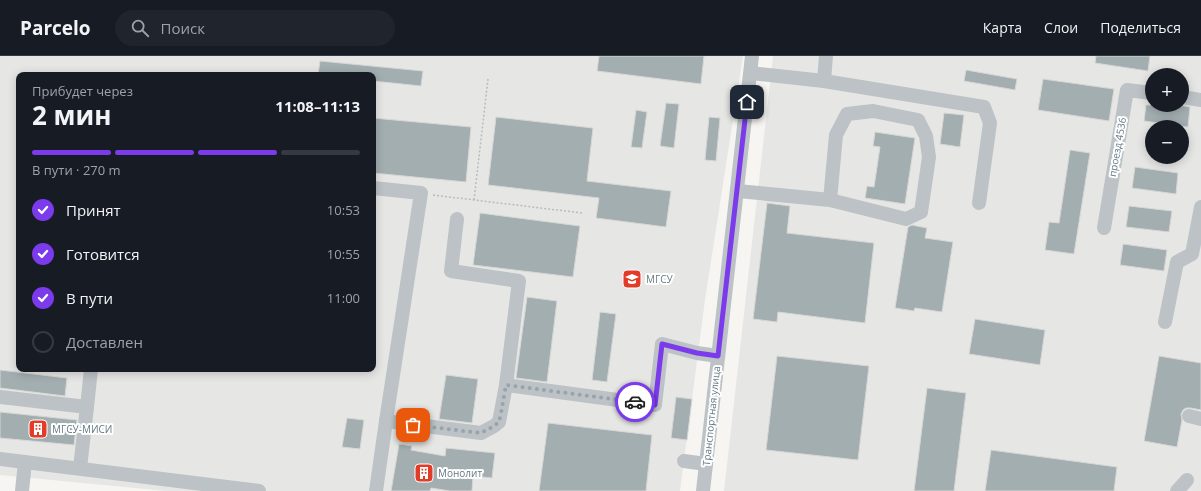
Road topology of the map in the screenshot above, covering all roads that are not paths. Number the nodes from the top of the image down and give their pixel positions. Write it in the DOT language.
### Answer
graph roads {
  1 [pos="752,56"];
  2 [pos="826,56"];
  3 [pos="751,73"];
  4 [pos="824,81"];
  5 [pos="1145,92"];
  6 [pos="1189,98"];
  7 [pos="1201,100"];
  8 [pos="376,188"];
  9 [pos="738,191"];
  10 [pos="830,200"];
  11 [pos="979,203"];
  12 [pos="1201,207"];
  13 [pos="457,219"];
  14 [pos="1104,228"];
  15 [pos="1165,322"];
  16 [pos="718,356"];
  17 [pos="91,372"];
  18 [pos="506,385"];
  19 [pos="0,397"];
  20 [pos="87,407"];
  21 [pos="386,421"];
  22 [pos="0,459"];
  23 [pos="684,461"];
  24 [pos="25,462"];
  25 [pos="706,464"];
  26 [pos="80,468"];
  27 [pos="1187,480"];
  28 [pos="22,491"];
  29 [pos="259,491"];
  30 [pos="376,491"];
  31 [pos="703,491"];
  32 [pos="1177,491"];
  1 -- 3 [label="street, Транспортная улица"];
  2 -- 4 [label="street"];
  3 -- 4 [label="street"];
  3 -- 9 [label="street, Транспортная улица"];
  4 -- 11 [label="street"];
  5 -- 14 [label="street, проезд 4536"];
  6 -- 7 [label="street"];
  8 -- 21 [label="street"];
  9 -- 10 [label="street"];
  9 -- 16 [label="street, Транспортная улица"];
  10 -- 10 [label="street"];
  12 -- 15 [label="street"];
  13 -- 18 [label="street"];
  16 -- 18 [label="street"];
  16 -- 25 [label="street, Транспортная улица"];
  17 -- 20 [label="street"];
  18 -- 21 [label="street"];
  19 -- 20 [label="street"];
  20 -- 26 [label="street"];
  21 -- 30 [label="street"];
  22 -- 24 [label="street"];
  23 -- 25 [label="street"];
  24 -- 26 [label="street"];
  24 -- 28 [label="street"];
  25 -- 31 [label="street, Транспортная улица"];
  26 -- 29 [label="street"];
  27 -- 32 [label="street"];
}
